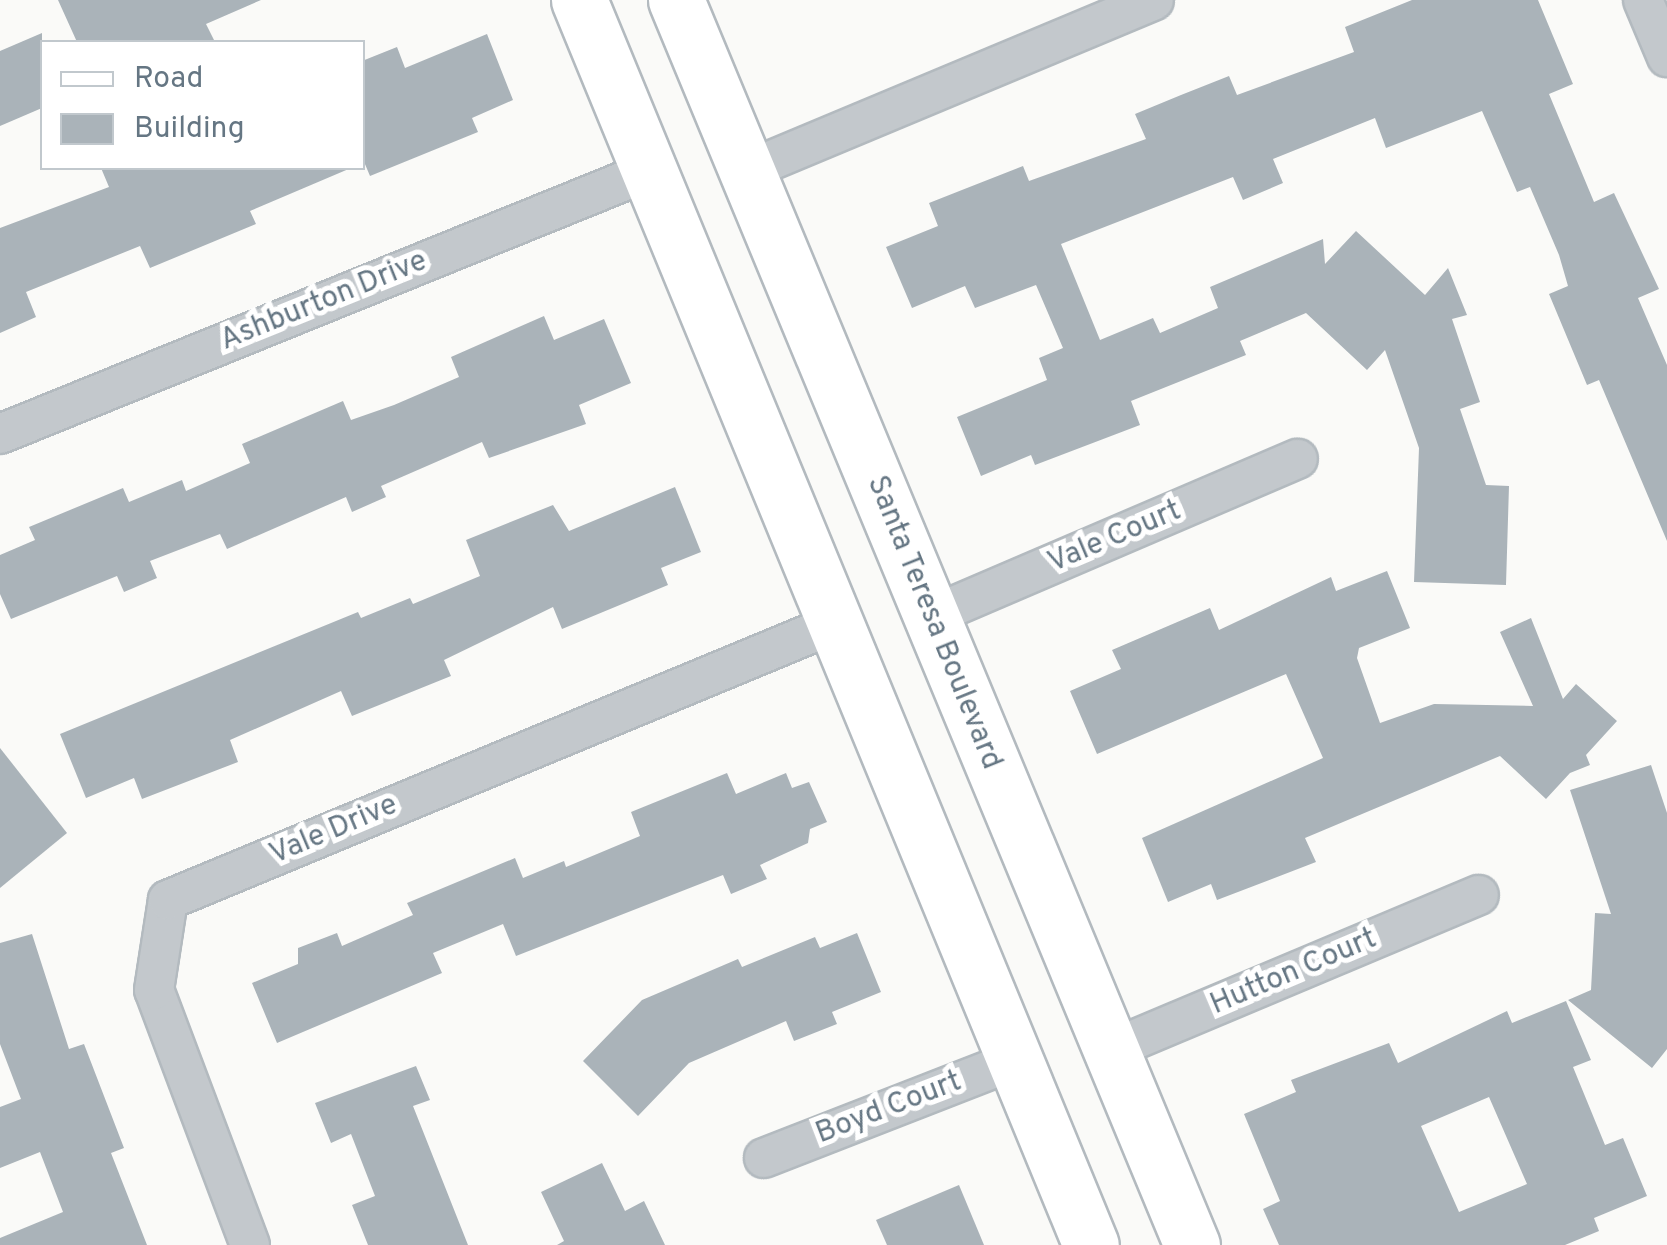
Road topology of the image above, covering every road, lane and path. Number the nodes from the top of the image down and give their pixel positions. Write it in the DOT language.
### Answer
graph roads {
  1 [pos="578,0"];
  2 [pos="676,0"];
  3 [pos="1154,0"];
  4 [pos="1644,0"];
  5 [pos="1667,57"];
  6 [pos="648,171"];
  7 [pos="746,171"];
  8 [pos="0,434"];
  9 [pos="1298,459"];
  10 [pos="930,616"];
  11 [pos="836,623"];
  12 [pos="1479,895"];
  13 [pos="1110,1050"];
  14 [pos="1014,1060"];
  15 [pos="764,1158"];
  16 [pos="250,1245"];
  17 [pos="1091,1245"];
  18 [pos="1192,1245"];
  1 -- 6 [label="main road"];
  2 -- 7 [label="main road, Santa Teresa Boulevard"];
  3 -- 7 [label="street"];
  4 -- 5 [label="street"];
  6 -- 8 [label="street, Ashburton Drive"];
  6 -- 11 [label="main road"];
  7 -- 10 [label="main road, Santa Teresa Boulevard"];
  9 -- 10 [label="street, Vale Court"];
  10 -- 13 [label="main road, Santa Teresa Boulevard"];
  11 -- 14 [label="main road"];
  11 -- 16 [label="street, Vale Drive"];
  12 -- 13 [label="street, Hutton Court"];
  13 -- 18 [label="main road, Santa Teresa Boulevard"];
  14 -- 15 [label="street, Boyd Court"];
  14 -- 17 [label="main road"];
}
